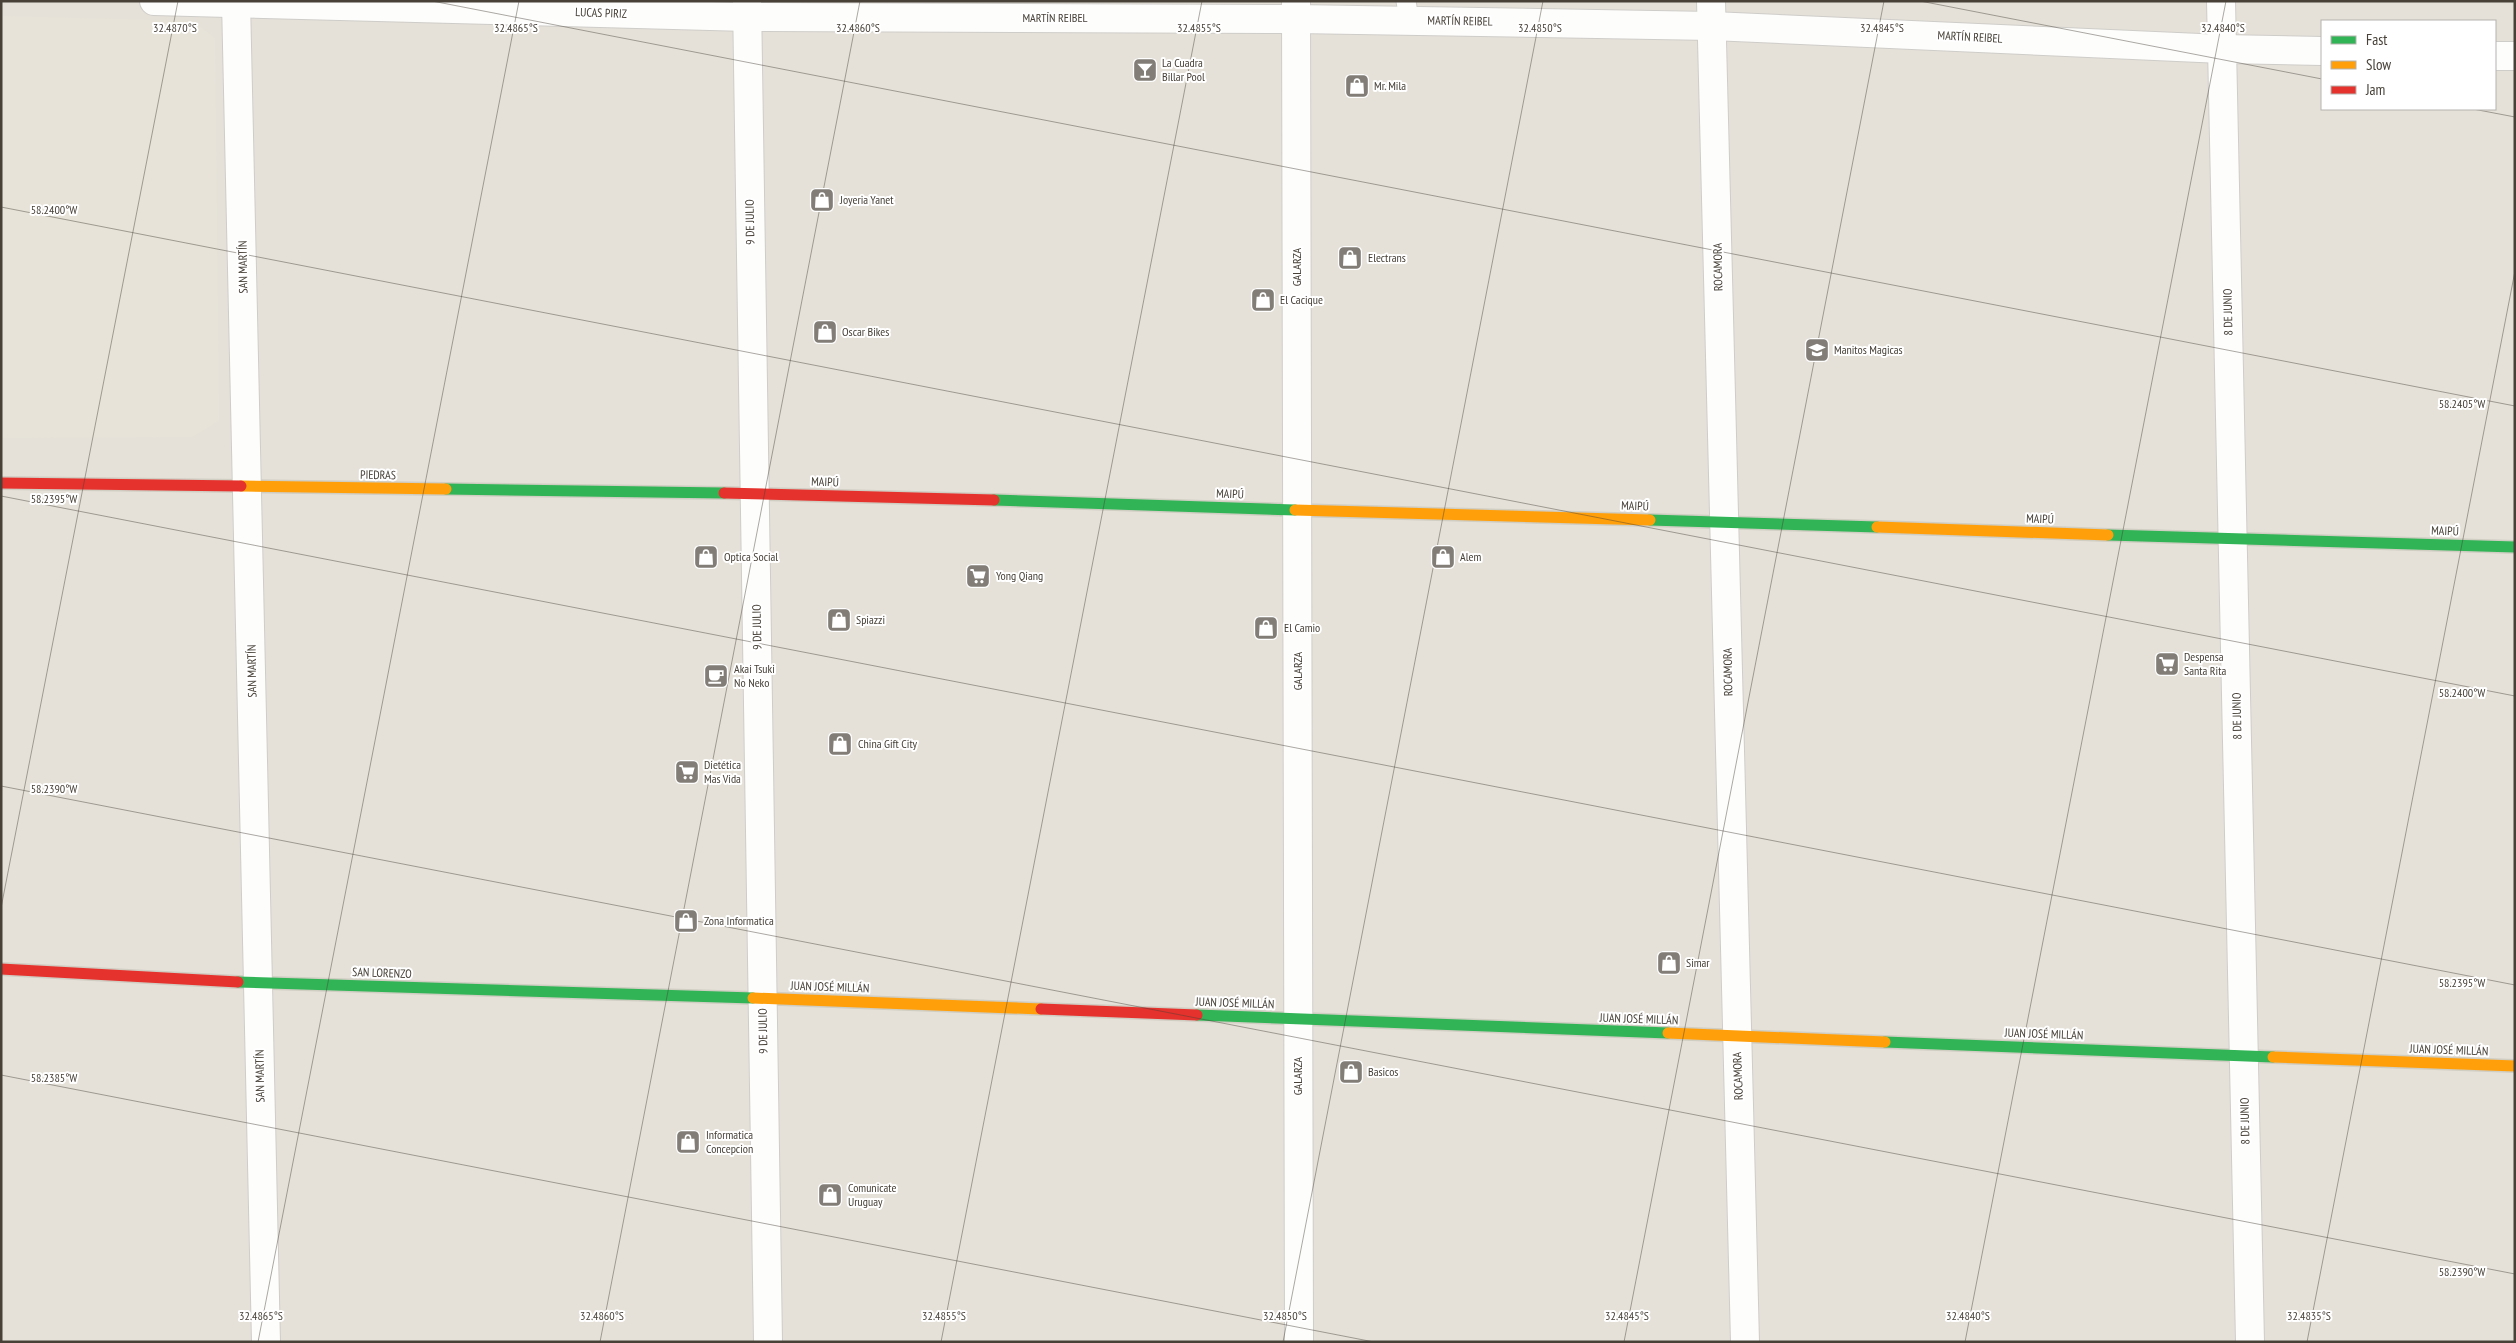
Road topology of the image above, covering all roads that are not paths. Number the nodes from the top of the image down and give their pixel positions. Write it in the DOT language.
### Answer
graph roads {
  1 [pos="154,1"];
  2 [pos="2221,1"];
  3 [pos="236,2"];
  4 [pos="747,9"];
  5 [pos="1296,10"];
  6 [pos="1408,11"];
  7 [pos="1711,13"];
  8 [pos="2222,49"];
  9 [pos="2321,51"];
  10 [pos="2496,56"];
  11 [pos="2515,56"];
  12 [pos="1,483"];
  13 [pos="248,488"];
  14 [pos="754,493"];
  15 [pos="1297,510"];
  16 [pos="1724,523"];
  17 [pos="2233,538"];
  18 [pos="2515,547"];
  19 [pos="1,969"];
  20 [pos="258,983"];
  21 [pos="763,998"];
  22 [pos="1298,1020"];
  23 [pos="1737,1036"];
  24 [pos="2244,1055"];
  25 [pos="2515,1066"];
  26 [pos="266,1342"];
  27 [pos="768,1342"];
  28 [pos="1299,1342"];
  29 [pos="1745,1342"];
  30 [pos="2250,1342"];
  1 -- 3 [label="street, LUCAS PIRIZ"];
  2 -- 8 [label="street, 8 DE JUNIO"];
  3 -- 4 [label="street, LUCAS PIRIZ"];
  3 -- 13 [label="street, SAN MARTÍN"];
  4 -- 5 [label="street, MARTÍN REIBEL"];
  4 -- 14 [label="street, 9 DE JULIO"];
  5 -- 6 [label="street, MARTÍN REIBEL"];
  5 -- 15 [label="street, GALARZA"];
  6 -- 7 [label="street, MARTÍN REIBEL"];
  7 -- 8 [label="street, MARTÍN REIBEL"];
  7 -- 16 [label="street, ROCAMORA"];
  8 -- 9 [label="street, MARTÍN REIBEL"];
  8 -- 17 [label="street, 8 DE JUNIO"];
  10 -- 11 [label="street"];
  12 -- 13 [label="street, PIEDRAS"];
  13 -- 14 [label="street, PIEDRAS"];
  13 -- 20 [label="street, SAN MARTÍN"];
  14 -- 15 [label="street, MAIPÚ"];
  14 -- 21 [label="street, 9 DE JULIO"];
  15 -- 16 [label="street, MAIPÚ"];
  15 -- 22 [label="street, GALARZA"];
  16 -- 17 [label="street, MAIPÚ"];
  16 -- 23 [label="street, ROCAMORA"];
  17 -- 18 [label="street, MAIPÚ"];
  17 -- 24 [label="street, 8 DE JUNIO"];
  19 -- 20 [label="street, SAN LORENZO"];
  20 -- 21 [label="street, SAN LORENZO"];
  20 -- 26 [label="street, SAN MARTÍN"];
  21 -- 22 [label="street, JUAN JOSÉ MILLÁN"];
  21 -- 27 [label="street, 9 DE JULIO"];
  22 -- 23 [label="street, JUAN JOSÉ MILLÁN"];
  22 -- 28 [label="street, GALARZA"];
  23 -- 24 [label="street, JUAN JOSÉ MILLÁN"];
  23 -- 29 [label="street, ROCAMORA"];
  24 -- 25 [label="street, JUAN JOSÉ MILLÁN"];
  24 -- 30 [label="street, 8 DE JUNIO"];
}
